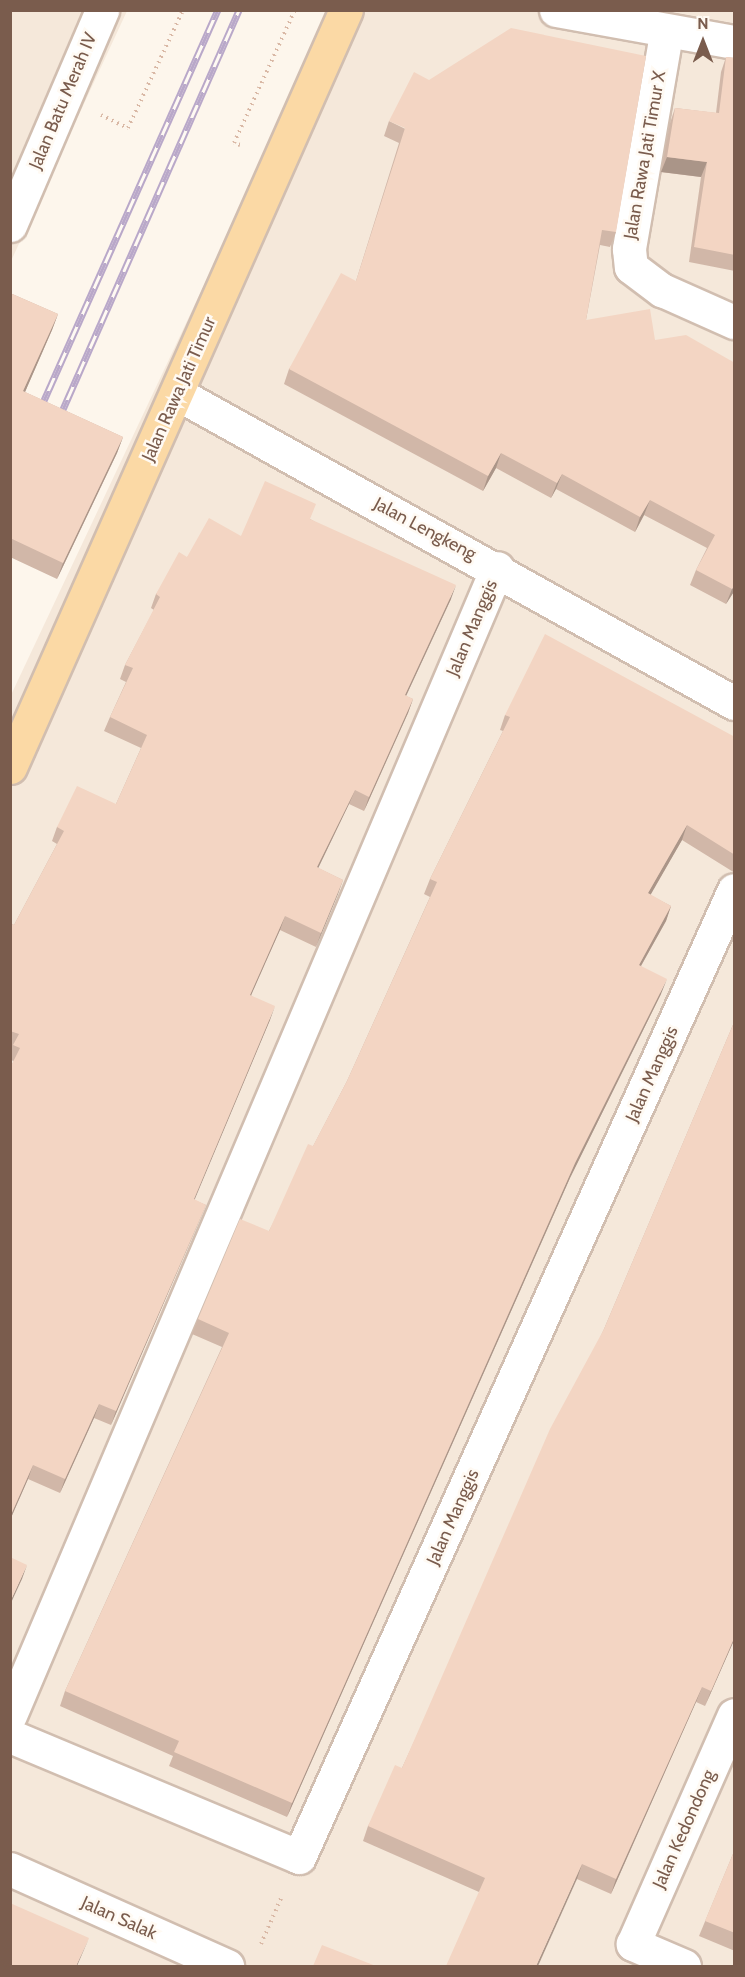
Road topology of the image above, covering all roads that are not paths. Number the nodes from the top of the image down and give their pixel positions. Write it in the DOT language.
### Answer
graph roads {
  1 [pos="102,10"];
  2 [pos="346,10"];
  3 [pos="556,10"];
  4 [pos="666,34"];
  5 [pos="735,42"];
  6 [pos="10,225"];
  7 [pos="735,322"];
  8 [pos="177,394"];
  9 [pos="497,568"];
  10 [pos="735,703"];
  11 [pos="10,767"];
  12 [pos="735,890"];
  13 [pos="10,1715"];
  14 [pos="735,1715"];
  15 [pos="10,1736"];
  16 [pos="10,1869"];
  17 [pos="241,1961"];
  18 [pos="684,1966"];
  1 -- 6 [label="street, Jalan Batu Merah IV"];
  2 -- 8 [label="main road, Jalan Rawa Jati Timur"];
  3 -- 4 [label="street"];
  4 -- 5 [label="street"];
  4 -- 7 [label="street, Jalan Rawa Jati Timur X"];
  8 -- 9 [label="street, Jalan Lengkeng"];
  8 -- 11 [label="main road, Jalan Rawa Jati Timur"];
  9 -- 10 [label="street, Jalan Lengkeng"];
  9 -- 13 [label="street, Jalan Manggis"];
  12 -- 15 [label="street, Jalan Manggis"];
  14 -- 18 [label="street, Jalan Kedondong"];
  16 -- 17 [label="street, Jalan Salak"];
}
